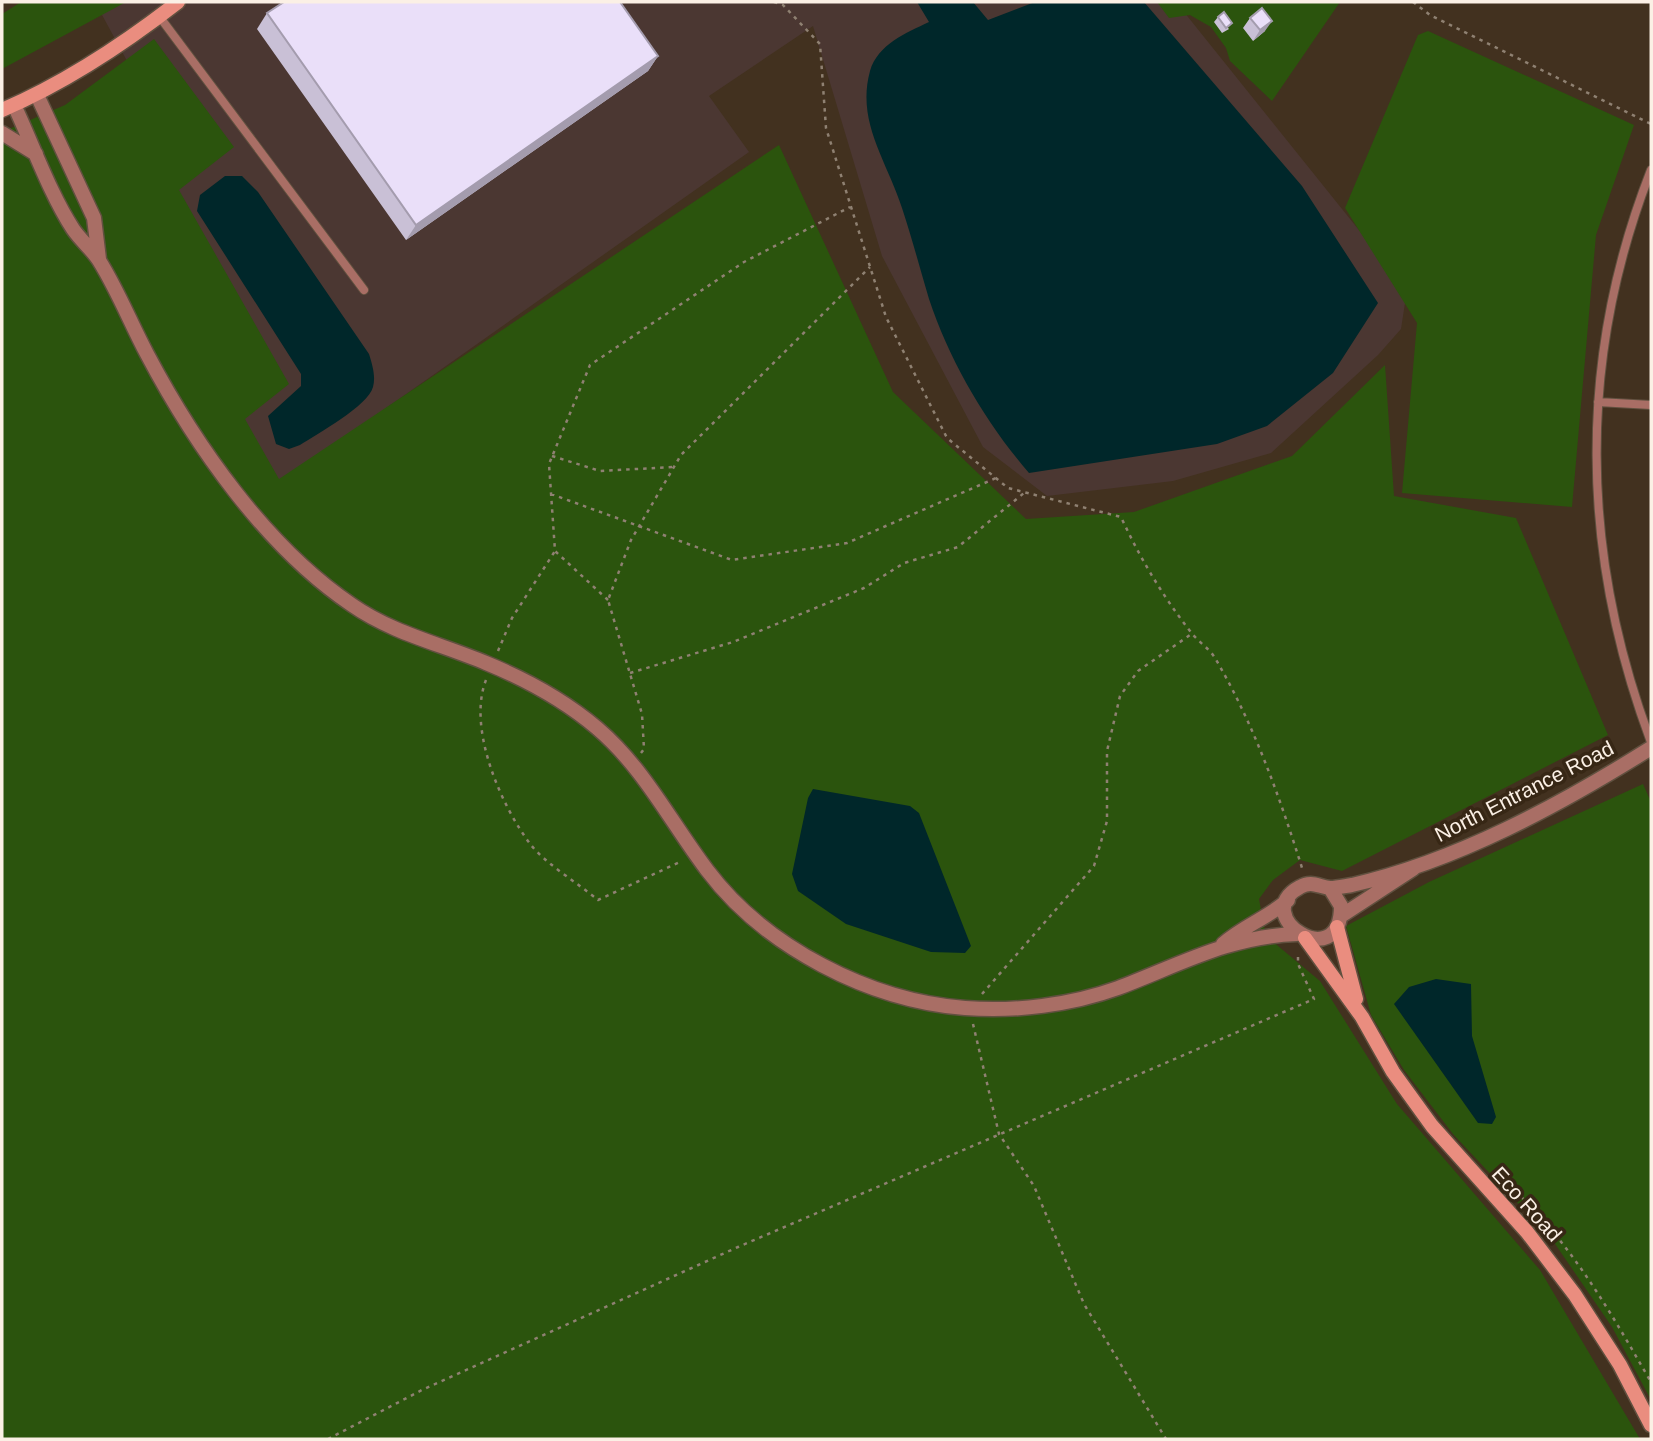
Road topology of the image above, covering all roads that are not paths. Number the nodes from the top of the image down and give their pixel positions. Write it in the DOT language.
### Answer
graph roads {
  1 [pos="178,2"];
  2 [pos="159,16"];
  3 [pos="37,95"];
  4 [pos="8,107"];
  5 [pos="2,133"];
  6 [pos="38,155"];
  7 [pos="1651,170"];
  8 [pos="100,261"];
  9 [pos="364,290"];
  10 [pos="1598,402"];
  11 [pos="1651,405"];
  12 [pos="1651,741"];
  13 [pos="1651,748"];
  14 [pos="1414,868"];
  15 [pos="1330,888"];
  16 [pos="1288,900"];
  17 [pos="1339,921"];
  18 [pos="1301,936"];
  19 [pos="1223,944"];
  20 [pos="1362,1017"];
  21 [pos="1651,1425"];
  1 -- 2 [label="street"];
  2 -- 3 [label="street"];
  2 -- 9 [label="lane"];
  3 -- 4 [label="street"];
  3 -- 8 [label="street"];
  4 -- 6 [label="street"];
  5 -- 6 [label="street"];
  6 -- 8 [label="street"];
  7 -- 10 [label="lane"];
  8 -- 19 [label="street"];
  10 -- 11 [label="lane"];
  10 -- 12 [label="lane"];
  13 -- 14 [label="street, North Entrance Road"];
  14 -- 15 [label="street"];
  14 -- 17 [label="street"];
  15 -- 16 [label="street"];
  15 -- 17 [label="street"];
  16 -- 18 [label="street"];
  16 -- 19 [label="street"];
  17 -- 18 [label="street"];
  17 -- 20 [label="street, Eco Road"];
  18 -- 19 [label="street"];
  18 -- 20 [label="street, Eco Road"];
  20 -- 21 [label="street, Eco Road"];
}
